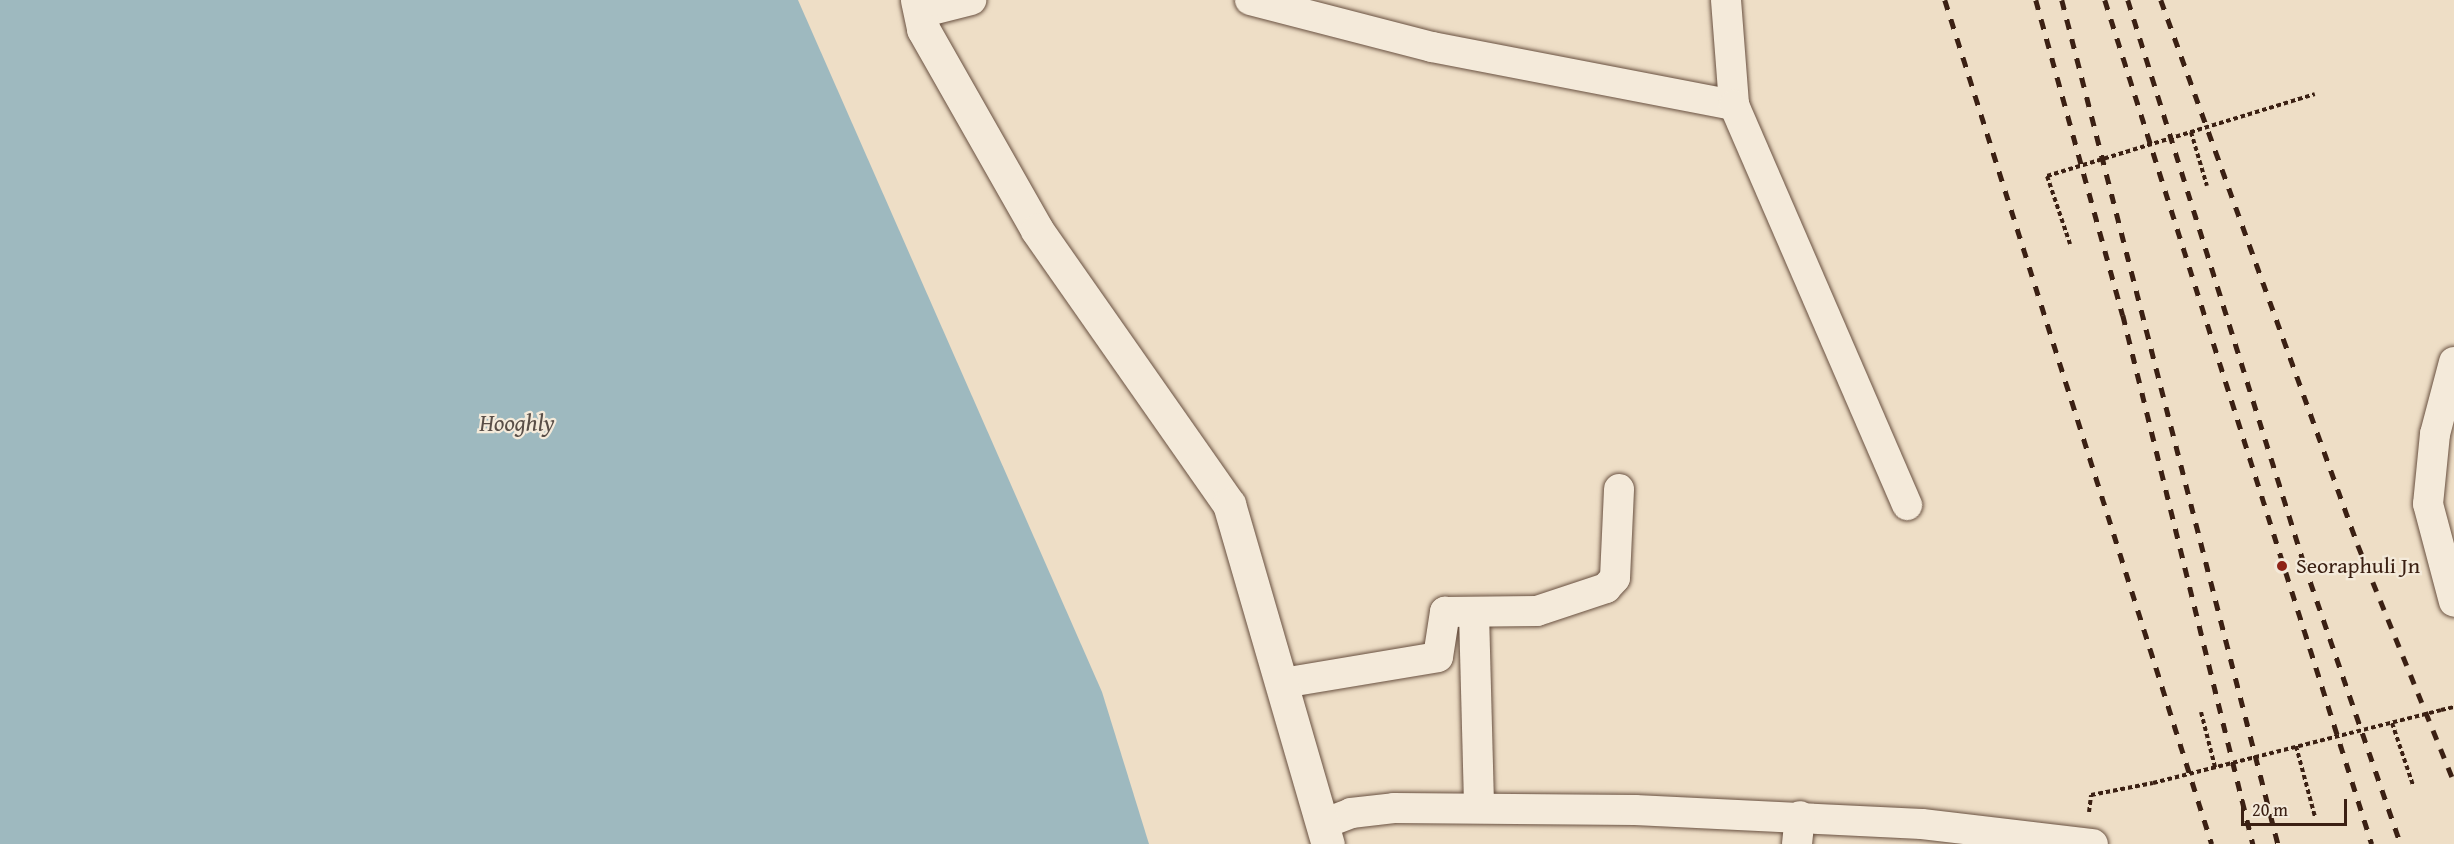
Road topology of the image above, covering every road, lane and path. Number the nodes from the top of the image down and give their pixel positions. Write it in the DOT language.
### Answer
graph roads {
  1 [pos="971,0"];
  2 [pos="1250,0"];
  3 [pos="1726,0"];
  4 [pos="918,6"];
  5 [pos="2315,94"];
  6 [pos="1734,105"];
  7 [pos="2190,132"];
  8 [pos="2207,186"];
  9 [pos="2070,244"];
  10 [pos="2454,362"];
  11 [pos="1619,489"];
  12 [pos="1907,505"];
  13 [pos="2444,535"];
  14 [pos="2454,602"];
  15 [pos="1474,613"];
  16 [pos="1283,683"];
  17 [pos="2454,707"];
  18 [pos="2200,712"];
  19 [pos="2392,723"];
  20 [pos="2296,746"];
  21 [pos="2215,767"];
  22 [pos="2413,785"];
  23 [pos="1479,808"];
  24 [pos="2315,817"];
  25 [pos="1799,830"];
  26 [pos="1326,834"];
  27 [pos="2091,843"];
  1 -- 4 [label="street"];
  2 -- 6 [label="street"];
  3 -- 6 [label="street"];
  4 -- 16 [label="street"];
  5 -- 7 [label="path, bridge"];
  6 -- 12 [label="street"];
  7 -- 8 [label="path"];
  7 -- 9 [label="path, bridge"];
  10 -- 13 [label="street"];
  11 -- 15 [label="street"];
  13 -- 14 [label="street"];
  15 -- 16 [label="street"];
  15 -- 23 [label="street"];
  16 -- 26 [label="street"];
  17 -- 19 [label="path, bridge"];
  18 -- 21 [label="path"];
  19 -- 20 [label="path, bridge"];
  19 -- 22 [label="path"];
  20 -- 21 [label="path, bridge"];
  20 -- 24 [label="path"];
  21 -- 27 [label="path, bridge"];
  23 -- 25 [label="street"];
  23 -- 26 [label="street"];
  25 -- 27 [label="street"];
}
